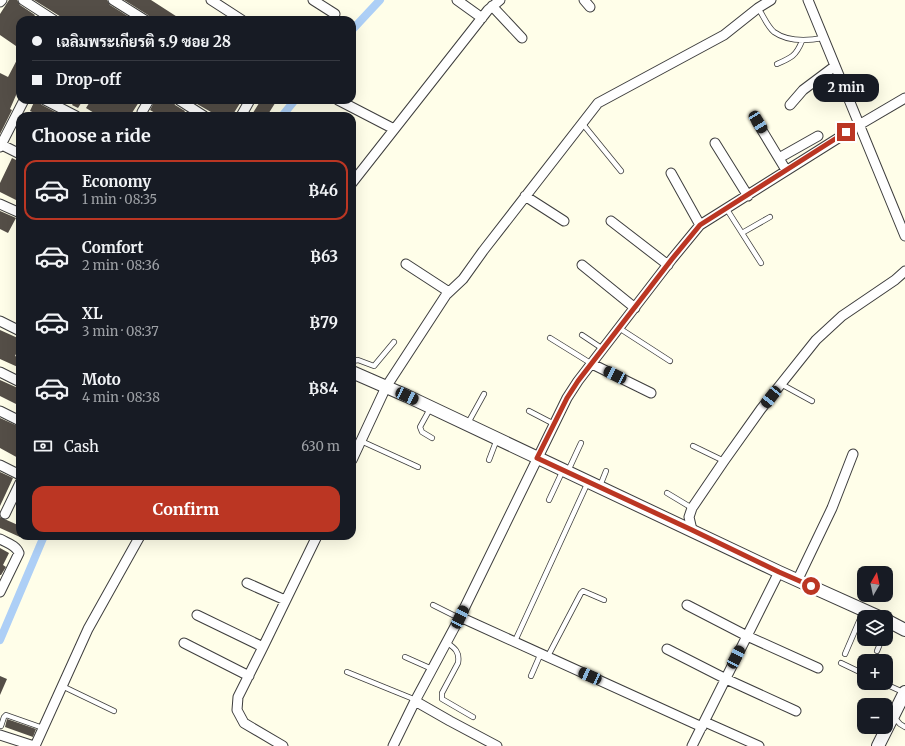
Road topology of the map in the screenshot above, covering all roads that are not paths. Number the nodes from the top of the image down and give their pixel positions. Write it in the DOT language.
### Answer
graph roads {
  1 [pos="23,0"];
  2 [pos="113,0"];
  3 [pos="211,0"];
  4 [pos="313,0"];
  5 [pos="457,0"];
  6 [pos="500,0"];
  7 [pos="770,0"];
  8 [pos="808,0"];
  9 [pos="492,6"];
  10 [pos="758,8"];
  11 [pos="335,14"];
  12 [pos="43,16"];
  13 [pos="139,16"];
  14 [pos="236,16"];
  15 [pos="482,18"];
  16 [pos="522,38"];
  17 [pos="824,38"];
  18 [pos="802,41"];
  19 [pos="777,64"];
  20 [pos="835,66"];
  21 [pos="905,98"];
  22 [pos="53,104"];
  23 [pos="146,104"];
  24 [pos="183,104"];
  25 [pos="346,104"];
  26 [pos="790,105"];
  27 [pos="68,112"];
  28 [pos="142,112"];
  29 [pos="191,112"];
  30 [pos="16,115"];
  31 [pos="758,122"];
  32 [pos="582,123"];
  33 [pos="859,125"];
  34 [pos="394,129"];
  35 [pos="818,136"];
  36 [pos="715,143"];
  37 [pos="0,145"];
  38 [pos="16,152"];
  39 [pos="779,158"];
  40 [pos="786,170"];
  41 [pos="621,171"];
  42 [pos="671,173"];
  43 [pos="356,175"];
  44 [pos="525,196"];
  45 [pos="748,196"];
  46 [pos="0,204"];
  47 [pos="726,208"];
  48 [pos="16,211"];
  49 [pos="770,217"];
  50 [pos="564,221"];
  51 [pos="612,221"];
  52 [pos="700,225"];
  53 [pos="742,233"];
  54 [pos="905,236"];
  55 [pos="761,263"];
  56 [pos="406,264"];
  57 [pos="582,265"];
  58 [pos="668,265"];
  59 [pos="905,271"];
  60 [pos="449,292"];
  61 [pos="635,308"];
  62 [pos="0,321"];
  63 [pos="619,328"];
  64 [pos="16,329"];
  65 [pos="582,335"];
  66 [pos="550,338"];
  67 [pos="394,342"];
  68 [pos="603,349"];
  69 [pos="356,360"];
  70 [pos="670,361"];
  71 [pos="592,364"];
  72 [pos="0,372"];
  73 [pos="356,374"];
  74 [pos="16,380"];
  75 [pos="781,384"];
  76 [pos="386,387"];
  77 [pos="651,393"];
  78 [pos="484,394"];
  79 [pos="812,401"];
  80 [pos="431,407"];
  81 [pos="0,411"];
  82 [pos="530,411"];
  83 [pos="16,419"];
  84 [pos="554,424"];
  85 [pos="467,425"];
  86 [pos="432,438"];
  87 [pos="497,439"];
  88 [pos="361,441"];
  89 [pos="581,443"];
  90 [pos="693,446"];
  91 [pos="356,452"];
  92 [pos="853,454"];
  93 [pos="537,458"];
  94 [pos="489,460"];
  95 [pos="724,461"];
  96 [pos="0,465"];
  97 [pos="418,467"];
  98 [pos="606,471"];
  99 [pos="565,472"];
  100 [pos="16,473"];
  101 [pos="594,485"];
  102 [pos="16,491"];
  103 [pos="667,493"];
  104 [pos="548,500"];
  105 [pos="692,508"];
  106 [pos="5,514"];
  107 [pos="692,530"];
  108 [pos="0,539"];
  109 [pos="138,540"];
  110 [pos="315,540"];
  111 [pos="779,572"];
  112 [pos="798,579"];
  113 [pos="247,583"];
  114 [pos="0,592"];
  115 [pos="285,600"];
  116 [pos="604,600"];
  117 [pos="433,605"];
  118 [pos="687,605"];
  119 [pos="864,610"];
  120 [pos="197,615"];
  121 [pos="460,618"];
  122 [pos="893,624"];
  123 [pos="857,626"];
  124 [pos="905,630"];
  125 [pos="747,636"];
  126 [pos="514,641"];
  127 [pos="446,642"];
  128 [pos="184,643"];
  129 [pos="879,646"];
  130 [pos="263,647"];
  131 [pos="667,649"];
  132 [pos="877,651"];
  133 [pos="845,654"];
  134 [pos="545,655"];
  135 [pos="405,657"];
  136 [pos="841,663"];
  137 [pos="818,668"];
  138 [pos="432,669"];
  139 [pos="857,671"];
  140 [pos="347,672"];
  141 [pos="249,676"];
  142 [pos="531,676"];
  143 [pos="726,679"];
  144 [pos="62,686"];
  145 [pos="893,688"];
  146 [pos="905,693"];
  147 [pos="416,701"];
  148 [pos="114,711"];
  149 [pos="796,711"];
  150 [pos="893,716"];
  151 [pos="473,717"];
  152 [pos="703,724"];
  153 [pos="905,727"];
  154 [pos="43,728"];
  155 [pos="0,730"];
  156 [pos="885,734"];
  157 [pos="880,745"];
  158 [pos="35,746"];
  159 [pos="283,746"];
  160 [pos="393,746"];
  161 [pos="497,746"];
  162 [pos="692,746"];
  163 [pos="759,746"];
  1 -- 12 [label="street"];
  2 -- 13 [label="street"];
  3 -- 14 [label="street"];
  4 -- 11 [label="street"];
  5 -- 15 [label="street"];
  6 -- 9 [label="street"];
  7 -- 10 [label="street"];
  8 -- 17 [label="street"];
  9 -- 15 [label="street"];
  9 -- 16 [label="street"];
  10 -- 18 [label="lane"];
  10 -- 32 [label="street"];
  15 -- 34 [label="street"];
  17 -- 18 [label="lane"];
  17 -- 20 [label="street"];
  18 -- 19 [label="lane"];
  20 -- 26 [label="street"];
  20 -- 33 [label="street"];
  21 -- 33 [label="street"];
  22 -- 27 [label="street"];
  23 -- 28 [label="street"];
  24 -- 29 [label="street"];
  25 -- 34 [label="street"];
  30 -- 37 [label="street"];
  31 -- 39 [label="street"];
  32 -- 41 [label="lane"];
  32 -- 44 [label="street"];
  33 -- 40 [label="street"];
  33 -- 54 [label="street"];
  34 -- 43 [label="street"];
  35 -- 39 [label="street"];
  36 -- 45 [label="street"];
  37 -- 38 [label="street"];
  39 -- 40 [label="street"];
  40 -- 45 [label="street"];
  42 -- 52 [label="street"];
  44 -- 50 [label="street"];
  44 -- 60 [label="street"];
  45 -- 47 [label="street"];
  46 -- 48 [label="street"];
  47 -- 52 [label="street"];
  47 -- 53 [label="lane"];
  49 -- 53 [label="lane"];
  51 -- 58 [label="street"];
  52 -- 58 [label="street"];
  53 -- 55 [label="lane"];
  56 -- 60 [label="street"];
  57 -- 61 [label="street"];
  58 -- 61 [label="street"];
  59 -- 75 [label="street"];
  60 -- 76 [label="street"];
  61 -- 63 [label="street"];
  62 -- 64 [label="street"];
  63 -- 68 [label="street"];
  63 -- 70 [label="lane"];
  65 -- 68 [label="lane"];
  66 -- 71 [label="lane"];
  67 -- 69 [label="lane"];
  68 -- 71 [label="street"];
  71 -- 77 [label="street"];
  71 -- 84 [label="street"];
  72 -- 74 [label="street"];
  73 -- 76 [label="street"];
  75 -- 79 [label="lane"];
  75 -- 95 [label="street"];
  76 -- 80 [label="street"];
  76 -- 88 [label="street"];
  78 -- 85 [label="lane"];
  80 -- 85 [label="street"];
  80 -- 86 [label="lane"];
  81 -- 83 [label="street"];
  82 -- 84 [label="lane"];
  84 -- 93 [label="street"];
  85 -- 87 [label="street"];
  87 -- 93 [label="street"];
  87 -- 94 [label="lane"];
  88 -- 91 [label="street"];
  88 -- 97 [label="lane"];
  89 -- 99 [label="lane"];
  90 -- 95 [label="lane"];
  92 -- 112 [label="street"];
  93 -- 99 [label="street"];
  93 -- 121 [label="street"];
  95 -- 105 [label="street"];
  96 -- 100 [label="street"];
  98 -- 101 [label="lane"];
  99 -- 101 [label="street"];
  99 -- 104 [label="lane"];
  101 -- 107 [label="street"];
  101 -- 126 [label="lane"];
  102 -- 106 [label="street"];
  103 -- 105 [label="lane"];
  105 -- 107 [label="street"];
  107 -- 111 [label="street"];
  108 -- 114 [label="street"];
  109 -- 144 [label="street"];
  110 -- 115 [label="street"];
  111 -- 112 [label="street"];
  111 -- 125 [label="street"];
  112 -- 119 [label="street"];
  113 -- 115 [label="street"];
  115 -- 130 [label="street"];
  116 -- 134 [label="lane"];
  117 -- 121 [label="lane"];
  118 -- 125 [label="street"];
  120 -- 130 [label="street"];
  121 -- 126 [label="street"];
  121 -- 127 [label="street"];
  122 -- 124 [label="street"];
  123 -- 133 [label="lane"];
  125 -- 137 [label="street"];
  125 -- 143 [label="street"];
  126 -- 134 [label="street"];
  127 -- 138 [label="street"];
  127 -- 151 [label="lane"];
  128 -- 141 [label="street"];
  129 -- 132 [label="lane"];
  130 -- 141 [label="street"];
  131 -- 143 [label="street"];
  134 -- 142 [label="lane"];
  134 -- 152 [label="street"];
  135 -- 138 [label="lane"];
  136 -- 139 [label="lane"];
  138 -- 147 [label="street"];
  140 -- 147 [label="lane"];
  141 -- 159 [label="street"];
  143 -- 149 [label="street"];
  143 -- 152 [label="street"];
  144 -- 148 [label="lane"];
  144 -- 154 [label="street"];
  145 -- 146 [label="lane"];
  146 -- 150 [label="street"];
  147 -- 160 [label="street"];
  147 -- 161 [label="street"];
  150 -- 153 [label="lane"];
  152 -- 162 [label="street"];
  152 -- 163 [label="street"];
  154 -- 155 [label="lane"];
  154 -- 158 [label="street"];
  155 -- 158 [label="street"];
  156 -- 157 [label="street"];
}
